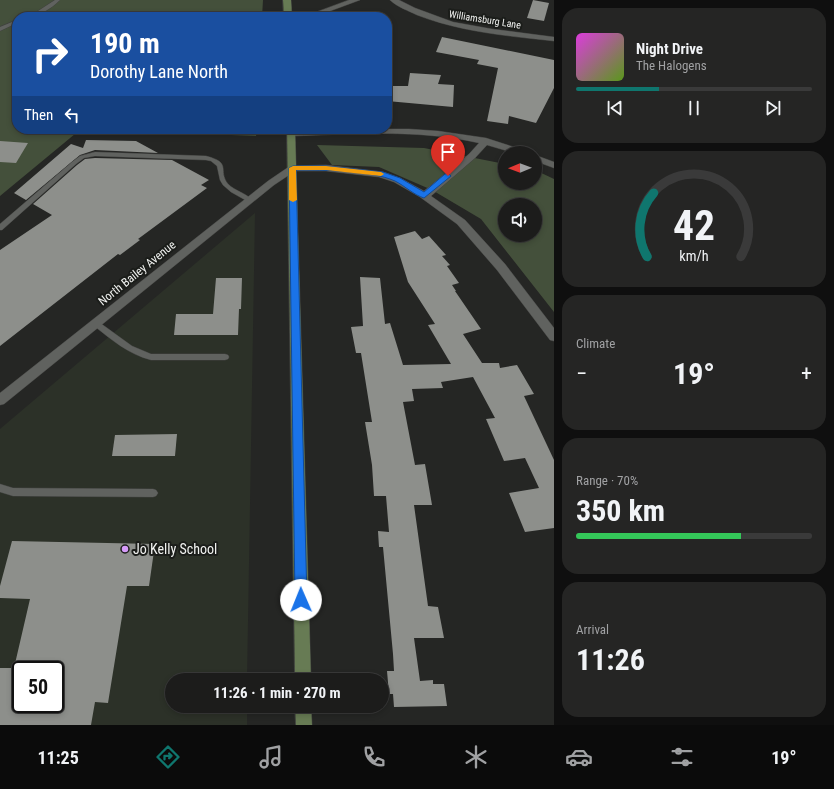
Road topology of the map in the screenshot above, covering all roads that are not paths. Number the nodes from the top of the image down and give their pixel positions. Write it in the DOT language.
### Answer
graph roads {
  1 [pos="58,0"];
  2 [pos="287,0"];
  3 [pos="356,0"];
  4 [pos="394,0"];
  5 [pos="40,12"];
  6 [pos="288,12"];
  7 [pos="321,12"];
  8 [pos="12,23"];
  9 [pos="0,29"];
  10 [pos="554,39"];
  11 [pos="392,132"];
  12 [pos="291,134"];
  13 [pos="486,141"];
  14 [pos="501,146"];
  15 [pos="542,161"];
  16 [pos="554,165"];
  17 [pos="293,168"];
  18 [pos="424,196"];
  19 [pos="249,200"];
  20 [pos="0,228"];
  21 [pos="96,323"];
  22 [pos="554,337"];
  23 [pos="225,357"];
  24 [pos="0,400"];
  25 [pos="0,488"];
  26 [pos="152,493"];
  27 [pos="303,673"];
  28 [pos="303,713"];
  29 [pos="304,725"];
  1 -- 5 [label="lane"];
  2 -- 6 [label="main road"];
  3 -- 7 [label="street"];
  4 -- 10 [label="street, Williamsburg Lane"];
  8 -- 9 [label="lane"];
  11 -- 13 [label="street"];
  12 -- 17 [label="main road"];
  13 -- 14 [label="street"];
  13 -- 18 [label="street"];
  15 -- 16 [label="street"];
  17 -- 18 [label="street"];
  17 -- 19 [label="street, North Bailey Avenue"];
  17 -- 27 [label="main road"];
  18 -- 22 [label="street"];
  19 -- 20 [label="lane"];
  19 -- 21 [label="street, North Bailey Avenue"];
  21 -- 23 [label="lane"];
  21 -- 24 [label="street, North Bailey Avenue"];
  25 -- 26 [label="lane"];
  28 -- 29 [label="main road"];
}
